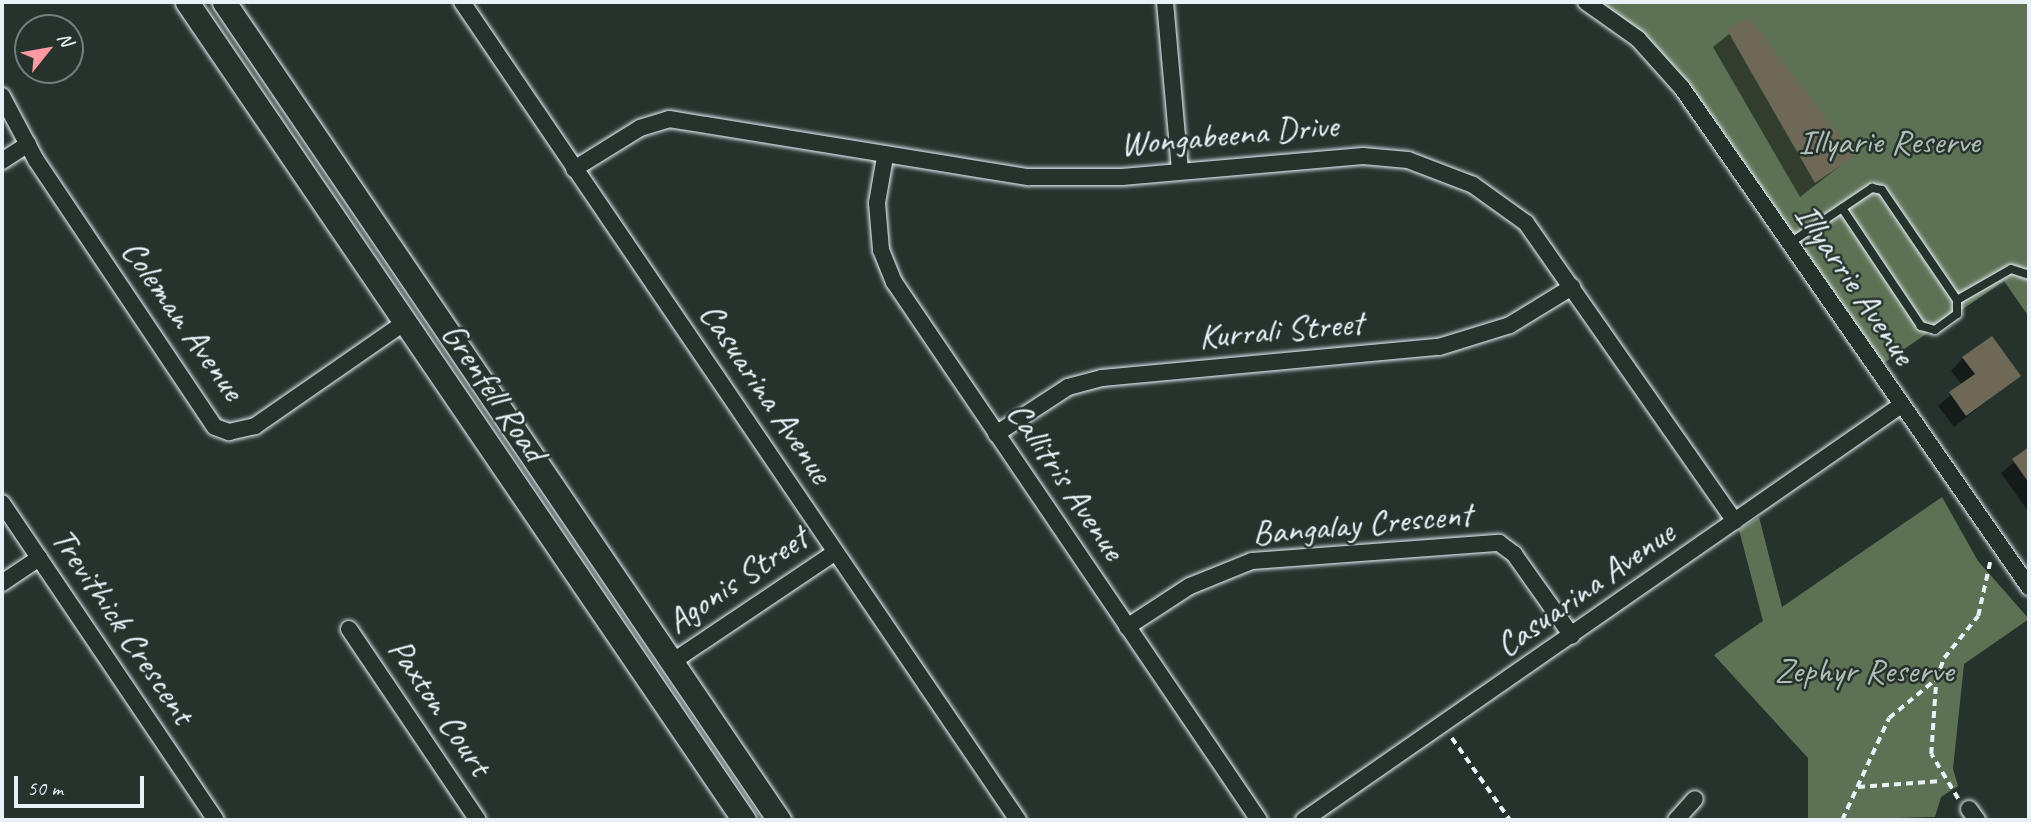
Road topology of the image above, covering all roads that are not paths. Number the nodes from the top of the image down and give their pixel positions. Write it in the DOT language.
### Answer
graph roads {
  1 [pos="187,2"];
  2 [pos="462,2"];
  3 [pos="1165,2"];
  4 [pos="1586,2"];
  5 [pos="226,3"];
  6 [pos="2,96"];
  7 [pos="28,144"];
  8 [pos="885,157"];
  9 [pos="2,161"];
  10 [pos="575,169"];
  11 [pos="1180,172"];
  12 [pos="1842,208"];
  13 [pos="1789,244"];
  14 [pos="2029,275"];
  15 [pos="1572,287"];
  16 [pos="1957,300"];
  17 [pos="430,306"];
  18 [pos="405,322"];
  19 [pos="1900,406"];
  20 [pos="996,434"];
  21 [pos="2,503"];
  22 [pos="1735,522"];
  23 [pos="836,552"];
  24 [pos="39,558"];
  25 [pos="2029,558"];
  26 [pos="2016,568"];
  27 [pos="2,583"];
  28 [pos="2029,587"];
  29 [pos="1127,627"];
  30 [pos="349,629"];
  31 [pos="1572,636"];
  32 [pos="672,662"];
  33 [pos="646,678"];
  34 [pos="1695,799"];
  35 [pos="216,820"];
  36 [pos="478,820"];
  37 [pos="744,820"];
  38 [pos="779,820"];
  39 [pos="1018,820"];
  40 [pos="1259,820"];
  41 [pos="1304,820"];
  42 [pos="1676,820"];
  1 -- 18 [label="main road, Grenfell Road"];
  2 -- 10 [label="street, Casuarina Avenue"];
  3 -- 11 [label="street"];
  4 -- 13 [label="street, Illyarrie Avenue"];
  5 -- 17 [label="main road, Grenfell Road"];
  6 -- 7 [label="street, Coleman Avenue"];
  7 -- 9 [label="street"];
  7 -- 18 [label="street, Coleman Avenue"];
  8 -- 10 [label="street, Wongabeena Drive"];
  8 -- 11 [label="street, Wongabeena Drive"];
  8 -- 20 [label="street, Callitris Avenue"];
  10 -- 23 [label="street, Casuarina Avenue"];
  11 -- 15 [label="street, Wongabeena Drive"];
  12 -- 13 [label="lane"];
  12 -- 16 [label="lane"];
  12 -- 16 [label="lane"];
  13 -- 19 [label="street, Illyarrie Avenue"];
  14 -- 16 [label="lane"];
  15 -- 20 [label="street, Kurrali Street"];
  15 -- 22 [label="street, Wongabeena Drive"];
  17 -- 18 [label="main road"];
  17 -- 32 [label="main road, Grenfell Road"];
  18 -- 33 [label="main road, Grenfell Road"];
  19 -- 22 [label="street, Casuarina Avenue"];
  19 -- 26 [label="street, Illyarrie Avenue"];
  20 -- 29 [label="street, Callitris Avenue"];
  21 -- 24 [label="street, Trevithick Crescent"];
  22 -- 31 [label="street, Casuarina Avenue"];
  23 -- 32 [label="street, Agonis Street"];
  23 -- 39 [label="street, Casuarina Avenue"];
  24 -- 27 [label="street"];
  24 -- 35 [label="street, Trevithick Crescent"];
  25 -- 26 [label="street"];
  26 -- 28 [label="street, Illyarrie Avenue"];
  29 -- 31 [label="street, Bangalay Crescent"];
  29 -- 40 [label="street, Callitris Avenue"];
  30 -- 36 [label="street, Paxton Court"];
  31 -- 41 [label="street, Casuarina Avenue"];
  32 -- 33 [label="main road"];
  32 -- 38 [label="main road, Grenfell Road"];
  33 -- 37 [label="main road, Grenfell Road"];
  34 -- 42 [label="street"];
}
